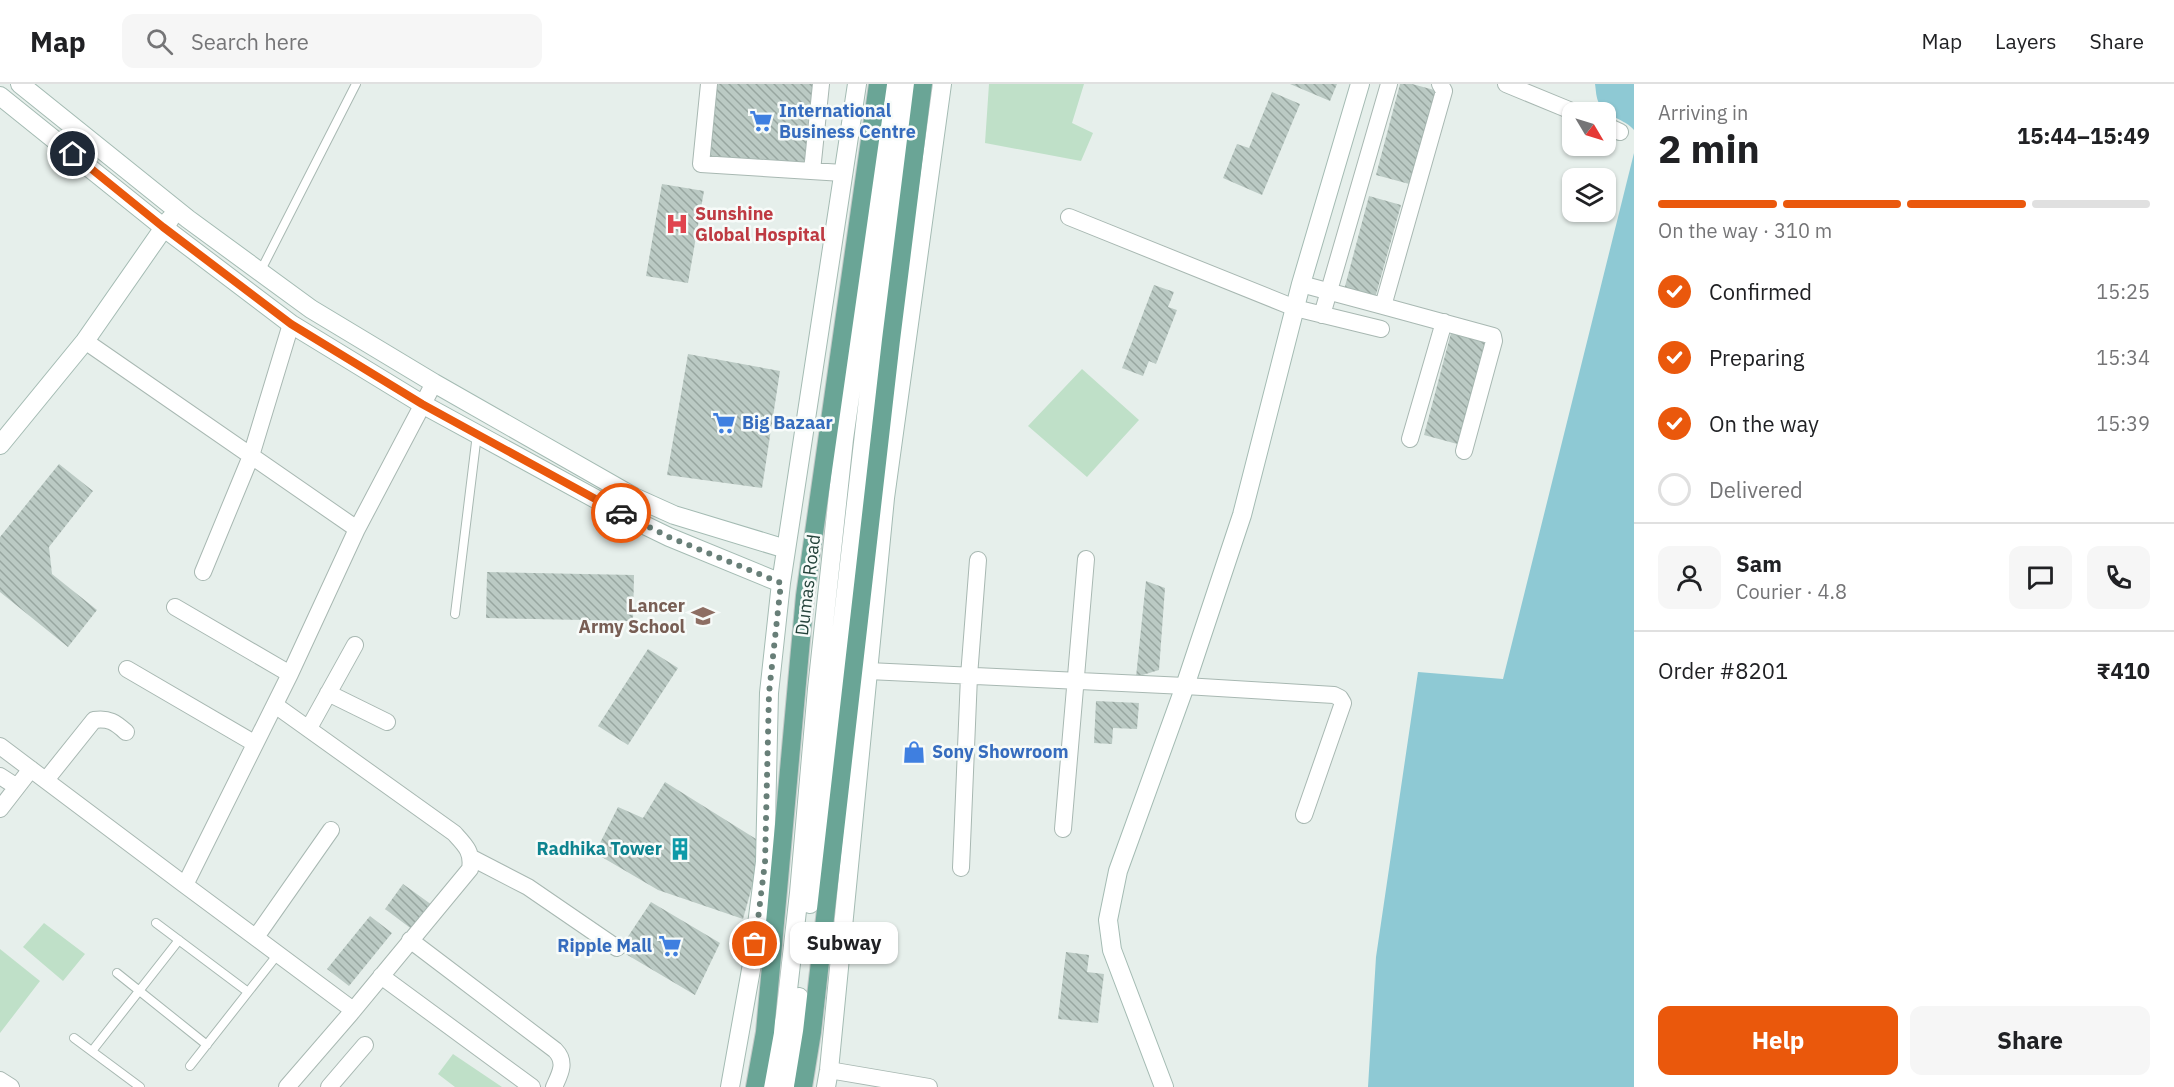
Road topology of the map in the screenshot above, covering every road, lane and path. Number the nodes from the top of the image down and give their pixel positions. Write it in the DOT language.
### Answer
graph roads {
  1 [pos="21,84"];
  2 [pos="356,84"];
  3 [pos="709,84"];
  4 [pos="822,84"];
  5 [pos="857,84"];
  6 [pos="879,84"];
  7 [pos="895,84"];
  8 [pos="910,84"];
  9 [pos="923,84"];
  10 [pos="942,84"];
  11 [pos="1360,84"];
  12 [pos="1389,84"];
  13 [pos="1440,84"];
  14 [pos="1506,84"];
  15 [pos="0,96"];
  16 [pos="1562,107"];
  17 [pos="812,171"];
  18 [pos="843,173"];
  19 [pos="177,211"];
  20 [pos="1069,217"];
  21 [pos="163,227"];
  22 [pos="260,272"];
  23 [pos="1302,281"];
  24 [pos="1330,288"];
  25 [pos="1383,306"];
  26 [pos="1295,308"];
  27 [pos="1322,315"];
  28 [pos="1444,322"];
  29 [pos="291,324"];
  30 [pos="1381,329"];
  31 [pos="85,341"];
  32 [pos="434,383"];
  33 [pos="422,404"];
  34 [pos="477,434"];
  35 [pos="1410,439"];
  36 [pos="0,445"];
  37 [pos="1464,451"];
  38 [pos="250,456"];
  39 [pos="357,529"];
  40 [pos="786,549"];
  41 [pos="1086,559"];
  42 [pos="978,560"];
  43 [pos="203,572"];
  44 [pos="781,583"];
  45 [pos="175,607"];
  46 [pos="455,614"];
  47 [pos="355,645"];
  48 [pos="127,669"];
  49 [pos="868,671"];
  50 [pos="290,674"];
  51 [pos="969,676"];
  52 [pos="1076,681"];
  53 [pos="1185,686"];
  54 [pos="328,693"];
  55 [pos="275,705"];
  56 [pos="387,722"];
  57 [pos="309,728"];
  58 [pos="126,732"];
  59 [pos="254,743"];
  60 [pos="0,746"];
  61 [pos="31,769"];
  62 [pos="0,776"];
  63 [pos="46,780"];
  64 [pos="17,787"];
  65 [pos="0,809"];
  66 [pos="1304,815"];
  67 [pos="1063,829"];
  68 [pos="331,830"];
  69 [pos="472,858"];
  70 [pos="962,868"];
  71 [pos="185,885"];
  72 [pos="156,923"];
  73 [pos="256,937"];
  74 [pos="179,940"];
  75 [pos="410,940"];
  76 [pos="617,948"];
  77 [pos="278,954"];
  78 [pos="117,973"];
  79 [pos="381,976"];
  80 [pos="139,991"];
  81 [pos="248,992"];
  82 [pos="353,1010"];
  83 [pos="74,1038"];
  84 [pos="207,1045"];
  85 [pos="365,1045"];
  86 [pos="92,1051"];
  87 [pos="190,1066"];
  88 [pos="827,1078"];
  89 [pos="0,1080"];
  90 [pos="11,1087"];
  91 [pos="140,1087"];
  92 [pos="287,1087"];
  93 [pos="329,1087"];
  94 [pos="532,1087"];
  95 [pos="554,1087"];
  96 [pos="730,1087"];
  97 [pos="755,1087"];
  98 [pos="771,1087"];
  99 [pos="785,1087"];
  100 [pos="803,1087"];
  101 [pos="928,1087"];
  102 [pos="1164,1087"];
  1 -- 19 [label="street"];
  2 -- 22 [label="lane"];
  3 -- 17 [label="street"];
  4 -- 17 [label="street"];
  5 -- 18 [label="street"];
  6 -- 97 [label="main road, Dumas Road"];
  7 -- 98 [label="street"];
  8 -- 99 [label="street"];
  9 -- 100 [label="main road"];
  10 -- 49 [label="street"];
  11 -- 23 [label="street"];
  12 -- 24 [label="street"];
  13 -- 25 [label="street"];
  14 -- 16 [label="street"];
  15 -- 21 [label="street"];
  17 -- 18 [label="street"];
  18 -- 40 [label="street"];
  19 -- 21 [label="street"];
  19 -- 22 [label="street"];
  20 -- 26 [label="street"];
  21 -- 29 [label="street"];
  21 -- 31 [label="street"];
  22 -- 32 [label="street"];
  23 -- 24 [label="street"];
  23 -- 26 [label="street"];
  24 -- 25 [label="street"];
  24 -- 27 [label="street"];
  25 -- 28 [label="street"];
  26 -- 27 [label="street"];
  26 -- 53 [label="street"];
  27 -- 30 [label="street"];
  28 -- 35 [label="street"];
  28 -- 37 [label="street"];
  29 -- 33 [label="street"];
  29 -- 38 [label="street"];
  31 -- 36 [label="street"];
  31 -- 38 [label="street"];
  32 -- 33 [label="street"];
  32 -- 40 [label="street"];
  33 -- 34 [label="street"];
  33 -- 39 [label="street"];
  34 -- 44 [label="street"];
  34 -- 46 [label="lane"];
  38 -- 39 [label="street"];
  38 -- 43 [label="street"];
  39 -- 50 [label="street"];
  40 -- 44 [label="street"];
  41 -- 52 [label="street"];
  42 -- 51 [label="street"];
  44 -- 96 [label="street"];
  45 -- 50 [label="street"];
  47 -- 54 [label="street"];
  48 -- 59 [label="street"];
  49 -- 51 [label="street"];
  49 -- 88 [label="street"];
  50 -- 55 [label="street"];
  51 -- 52 [label="street"];
  51 -- 70 [label="street"];
  52 -- 53 [label="street"];
  52 -- 67 [label="street"];
  53 -- 66 [label="street"];
  53 -- 102 [label="street"];
  54 -- 56 [label="street"];
  54 -- 57 [label="street"];
  55 -- 57 [label="street"];
  55 -- 59 [label="street"];
  57 -- 69 [label="street"];
  58 -- 63 [label="street"];
  59 -- 71 [label="street"];
  60 -- 61 [label="street"];
  61 -- 63 [label="street"];
  61 -- 64 [label="street"];
  62 -- 64 [label="street"];
  63 -- 71 [label="street"];
  64 -- 65 [label="street"];
  68 -- 73 [label="street"];
  69 -- 75 [label="street"];
  69 -- 76 [label="street"];
  71 -- 73 [label="street"];
  72 -- 74 [label="lane"];
  73 -- 77 [label="street"];
  74 -- 80 [label="lane"];
  74 -- 81 [label="lane"];
  75 -- 79 [label="street"];
  75 -- 95 [label="street"];
  77 -- 81 [label="lane"];
  77 -- 82 [label="street"];
  78 -- 80 [label="lane"];
  79 -- 82 [label="street"];
  79 -- 94 [label="street"];
  80 -- 84 [label="lane"];
  80 -- 86 [label="lane"];
  81 -- 84 [label="lane"];
  82 -- 92 [label="street"];
  83 -- 86 [label="lane"];
  84 -- 87 [label="lane"];
  85 -- 93 [label="street"];
  86 -- 91 [label="lane"];
  88 -- 101 [label="street"];
  89 -- 90 [label="street"];
}
